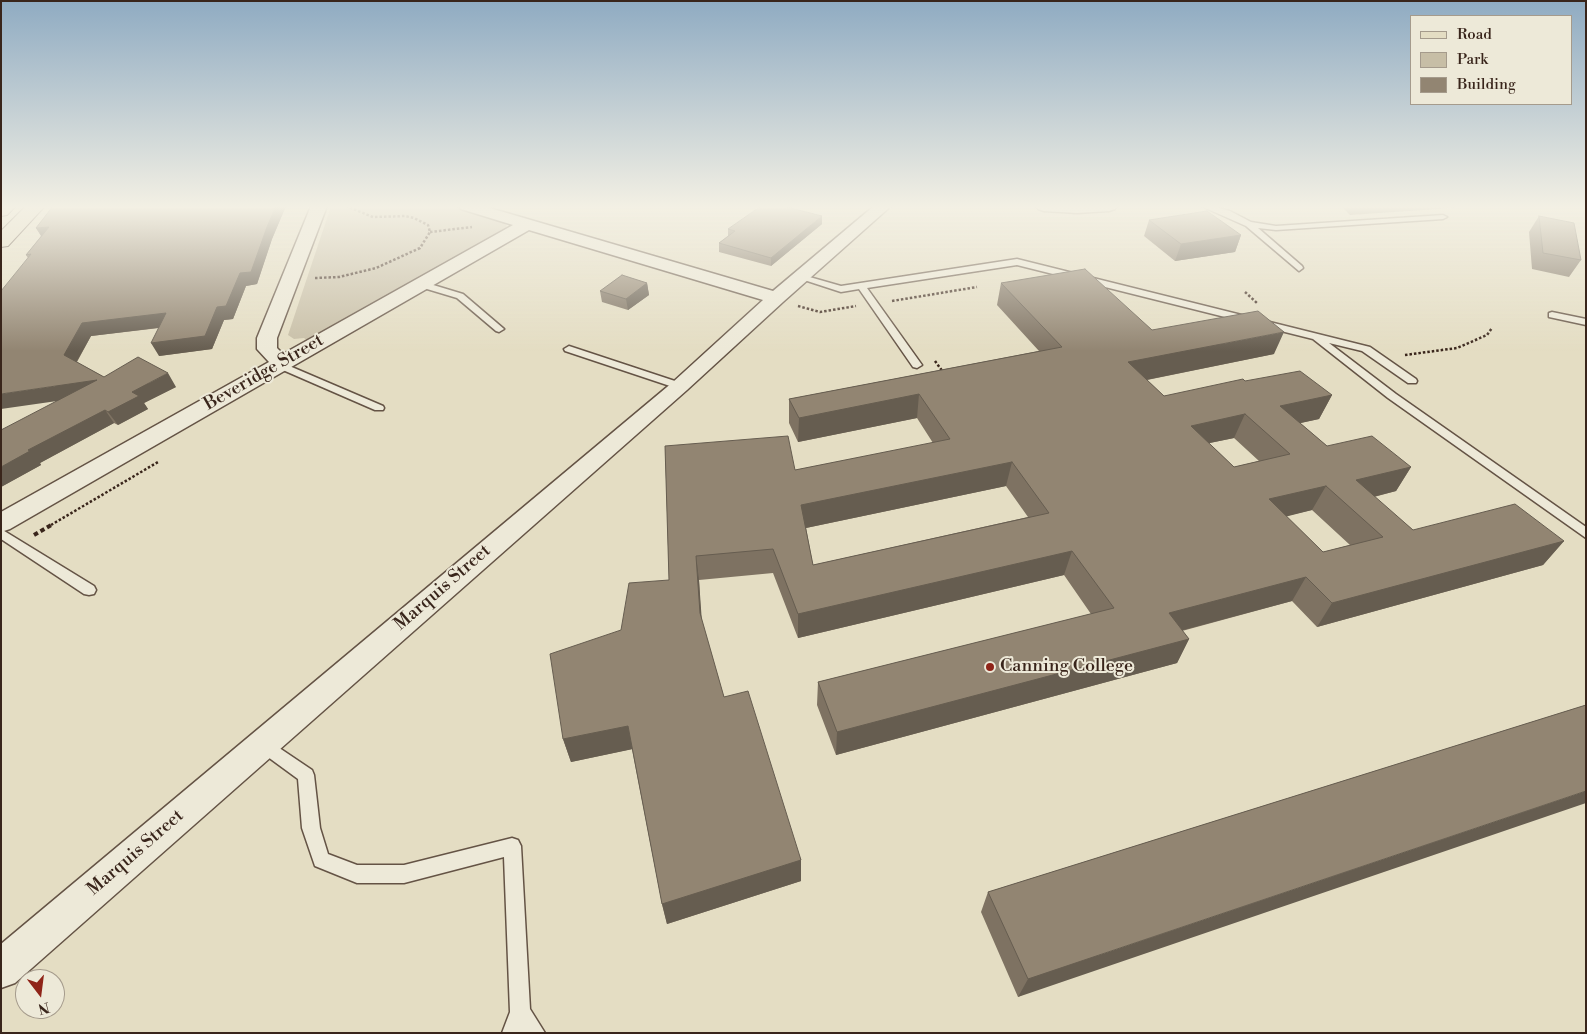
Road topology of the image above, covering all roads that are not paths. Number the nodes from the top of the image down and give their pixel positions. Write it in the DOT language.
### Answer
graph roads {
  1 [pos="300,254"];
  2 [pos="473,254"];
  3 [pos="627,254"];
  4 [pos="826,254"];
  5 [pos="1283,254"];
  6 [pos="1299,268"];
  7 [pos="799,277"];
  8 [pos="420,284"];
  9 [pos="860,286"];
  10 [pos="786,302"];
  11 [pos="1552,315"];
  12 [pos="1586,322"];
  13 [pos="499,329"];
  14 [pos="1314,336"];
  15 [pos="569,349"];
  16 [pos="282,363"];
  17 [pos="916,366"];
  18 [pos="1412,381"];
  19 [pos="680,386"];
  20 [pos="379,408"];
  21 [pos="1,523"];
  22 [pos="1,533"];
  23 [pos="1586,534"];
  24 [pos="89,590"];
  25 [pos="262,743"];
  26 [pos="1,970"];
  27 [pos="520,1012"];
  28 [pos="512,1033"];
  29 [pos="535,1033"];
  1 -- 16 [label="street"];
  2 -- 8 [label="street, Beveridge Street"];
  3 -- 10 [label="street"];
  4 -- 7 [label="street, Marquis Street"];
  5 -- 6 [label="lane"];
  7 -- 9 [label="lane"];
  7 -- 10 [label="street, Marquis Street"];
  8 -- 13 [label="lane"];
  8 -- 16 [label="street, Beveridge Street"];
  9 -- 14 [label="lane"];
  9 -- 17 [label="lane"];
  10 -- 19 [label="street, Marquis Street"];
  11 -- 12 [label="lane"];
  14 -- 18 [label="lane"];
  14 -- 23 [label="lane"];
  15 -- 19 [label="lane"];
  16 -- 20 [label="lane"];
  16 -- 21 [label="street, Beveridge Street"];
  19 -- 25 [label="street, Marquis Street"];
  22 -- 24 [label="lane"];
  25 -- 26 [label="street, Marquis Street"];
  25 -- 27 [label="lane"];
  27 -- 28 [label="lane"];
  27 -- 29 [label="lane"];
}
